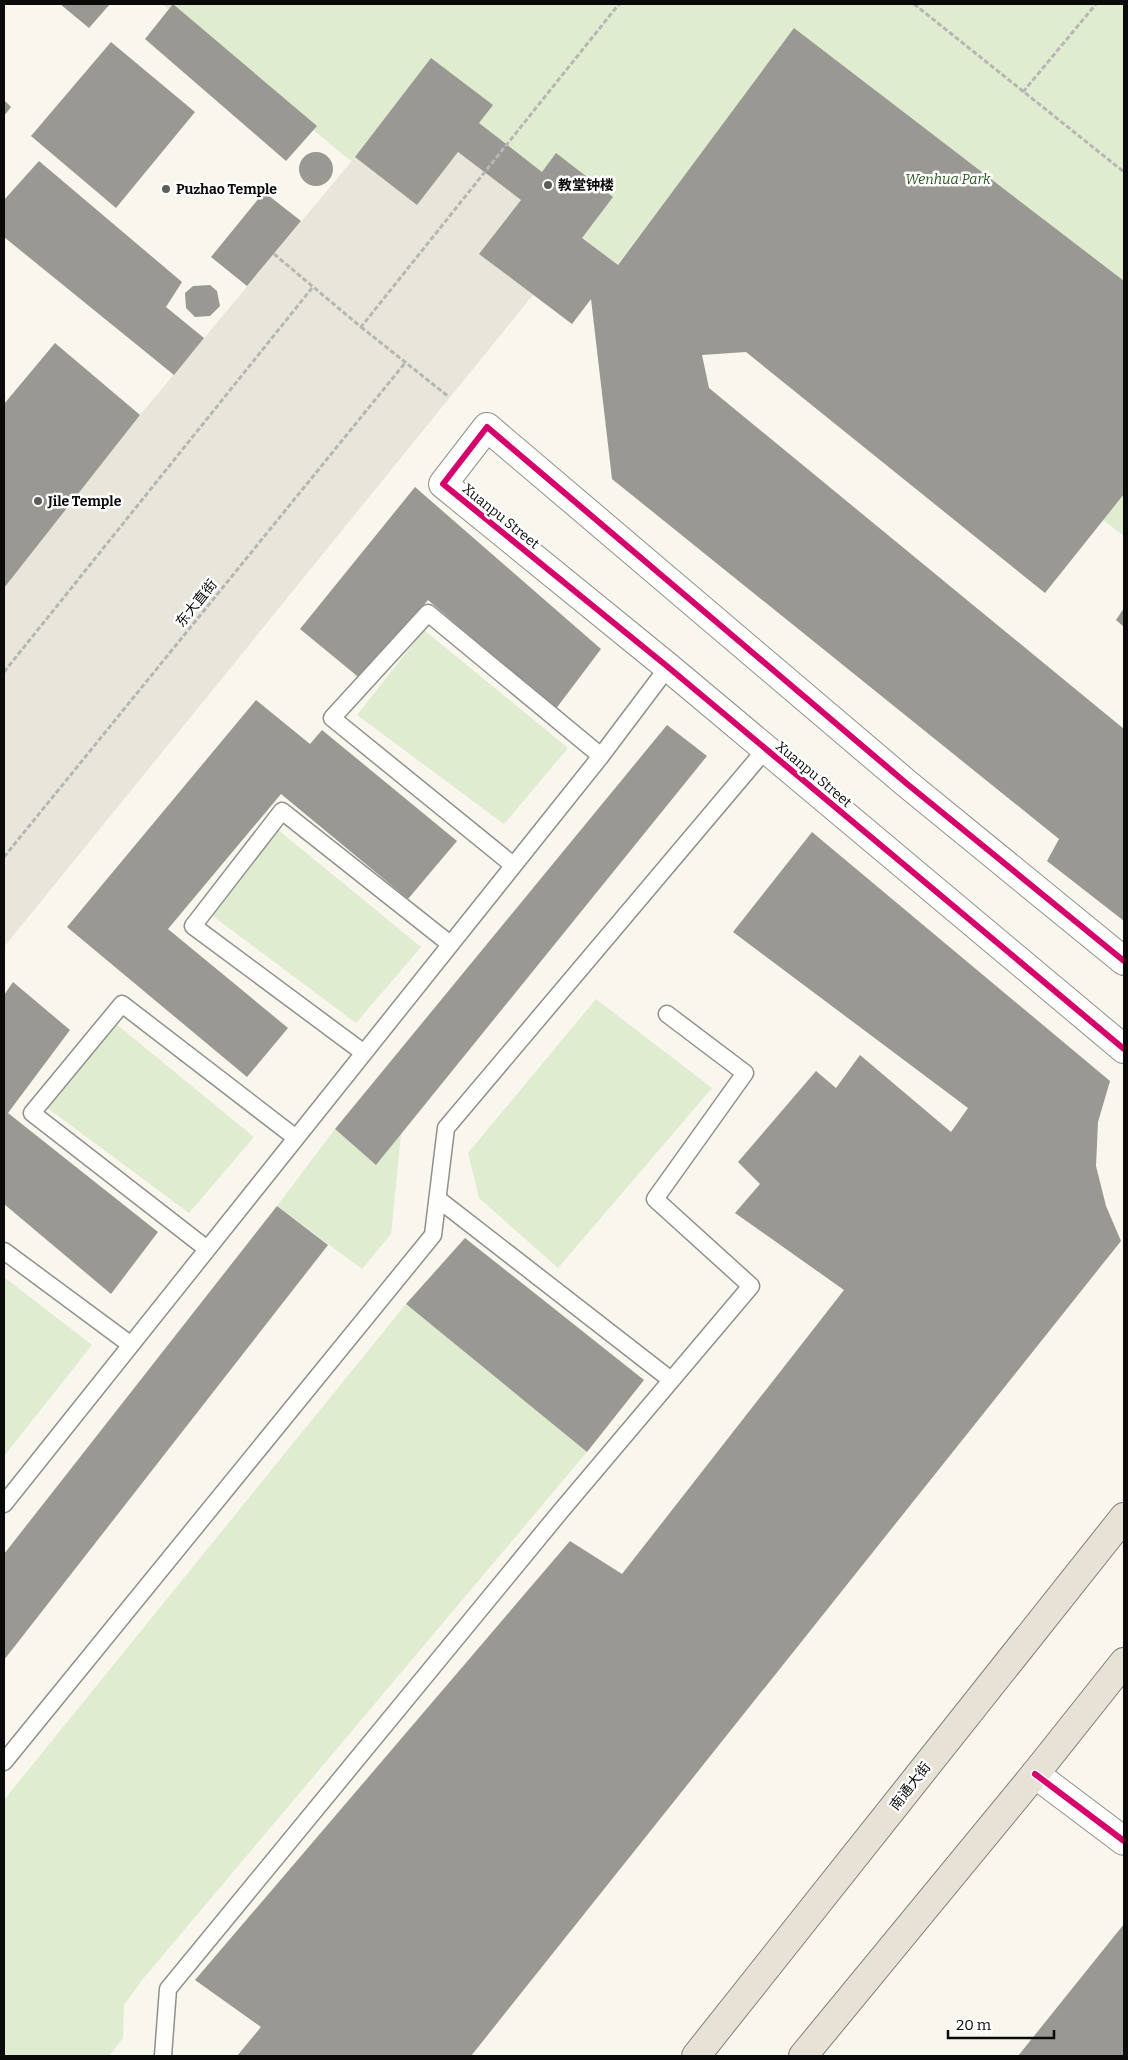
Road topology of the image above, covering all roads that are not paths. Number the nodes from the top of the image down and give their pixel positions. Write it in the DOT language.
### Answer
graph roads {
  1 [pos="668,667"];
  2 [pos="765,750"];
  3 [pos="601,756"];
  4 [pos="514,865"];
  5 [pos="450,944"];
  6 [pos="1124,961"];
  7 [pos="667,1014"];
  8 [pos="1124,1049"];
  9 [pos="364,1053"];
  10 [pos="296,1138"];
  11 [pos="438,1200"];
  12 [pos="208,1249"];
  13 [pos="4,1251"];
  14 [pos="131,1346"];
  15 [pos="671,1380"];
  16 [pos="4,1504"];
  17 [pos="1124,1517"];
  18 [pos="1124,1662"];
  19 [pos="4,1762"];
  20 [pos="1035,1774"];
  21 [pos="1124,1841"];
  22 [pos="163,2056"];
  23 [pos="696,2056"];
  24 [pos="802,2056"];
  1 -- 2 [label="street, Xuanpu Street"];
  1 -- 3 [label="lane"];
  1 -- 6 [label="street, Xuanpu Street"];
  2 -- 8 [label="street, Xuanpu Street"];
  2 -- 11 [label="lane"];
  3 -- 4 [label="lane"];
  3 -- 4 [label="lane"];
  4 -- 5 [label="lane"];
  5 -- 9 [label="lane"];
  5 -- 9 [label="lane"];
  7 -- 15 [label="lane"];
  9 -- 10 [label="lane"];
  10 -- 12 [label="lane"];
  10 -- 12 [label="lane"];
  11 -- 15 [label="lane"];
  11 -- 19 [label="lane"];
  12 -- 14 [label="lane"];
  13 -- 14 [label="lane"];
  14 -- 16 [label="lane"];
  15 -- 22 [label="lane"];
  17 -- 23 [label="highway, 南通大街"];
  18 -- 20 [label="highway"];
  20 -- 21 [label="street"];
  20 -- 24 [label="highway"];
}
